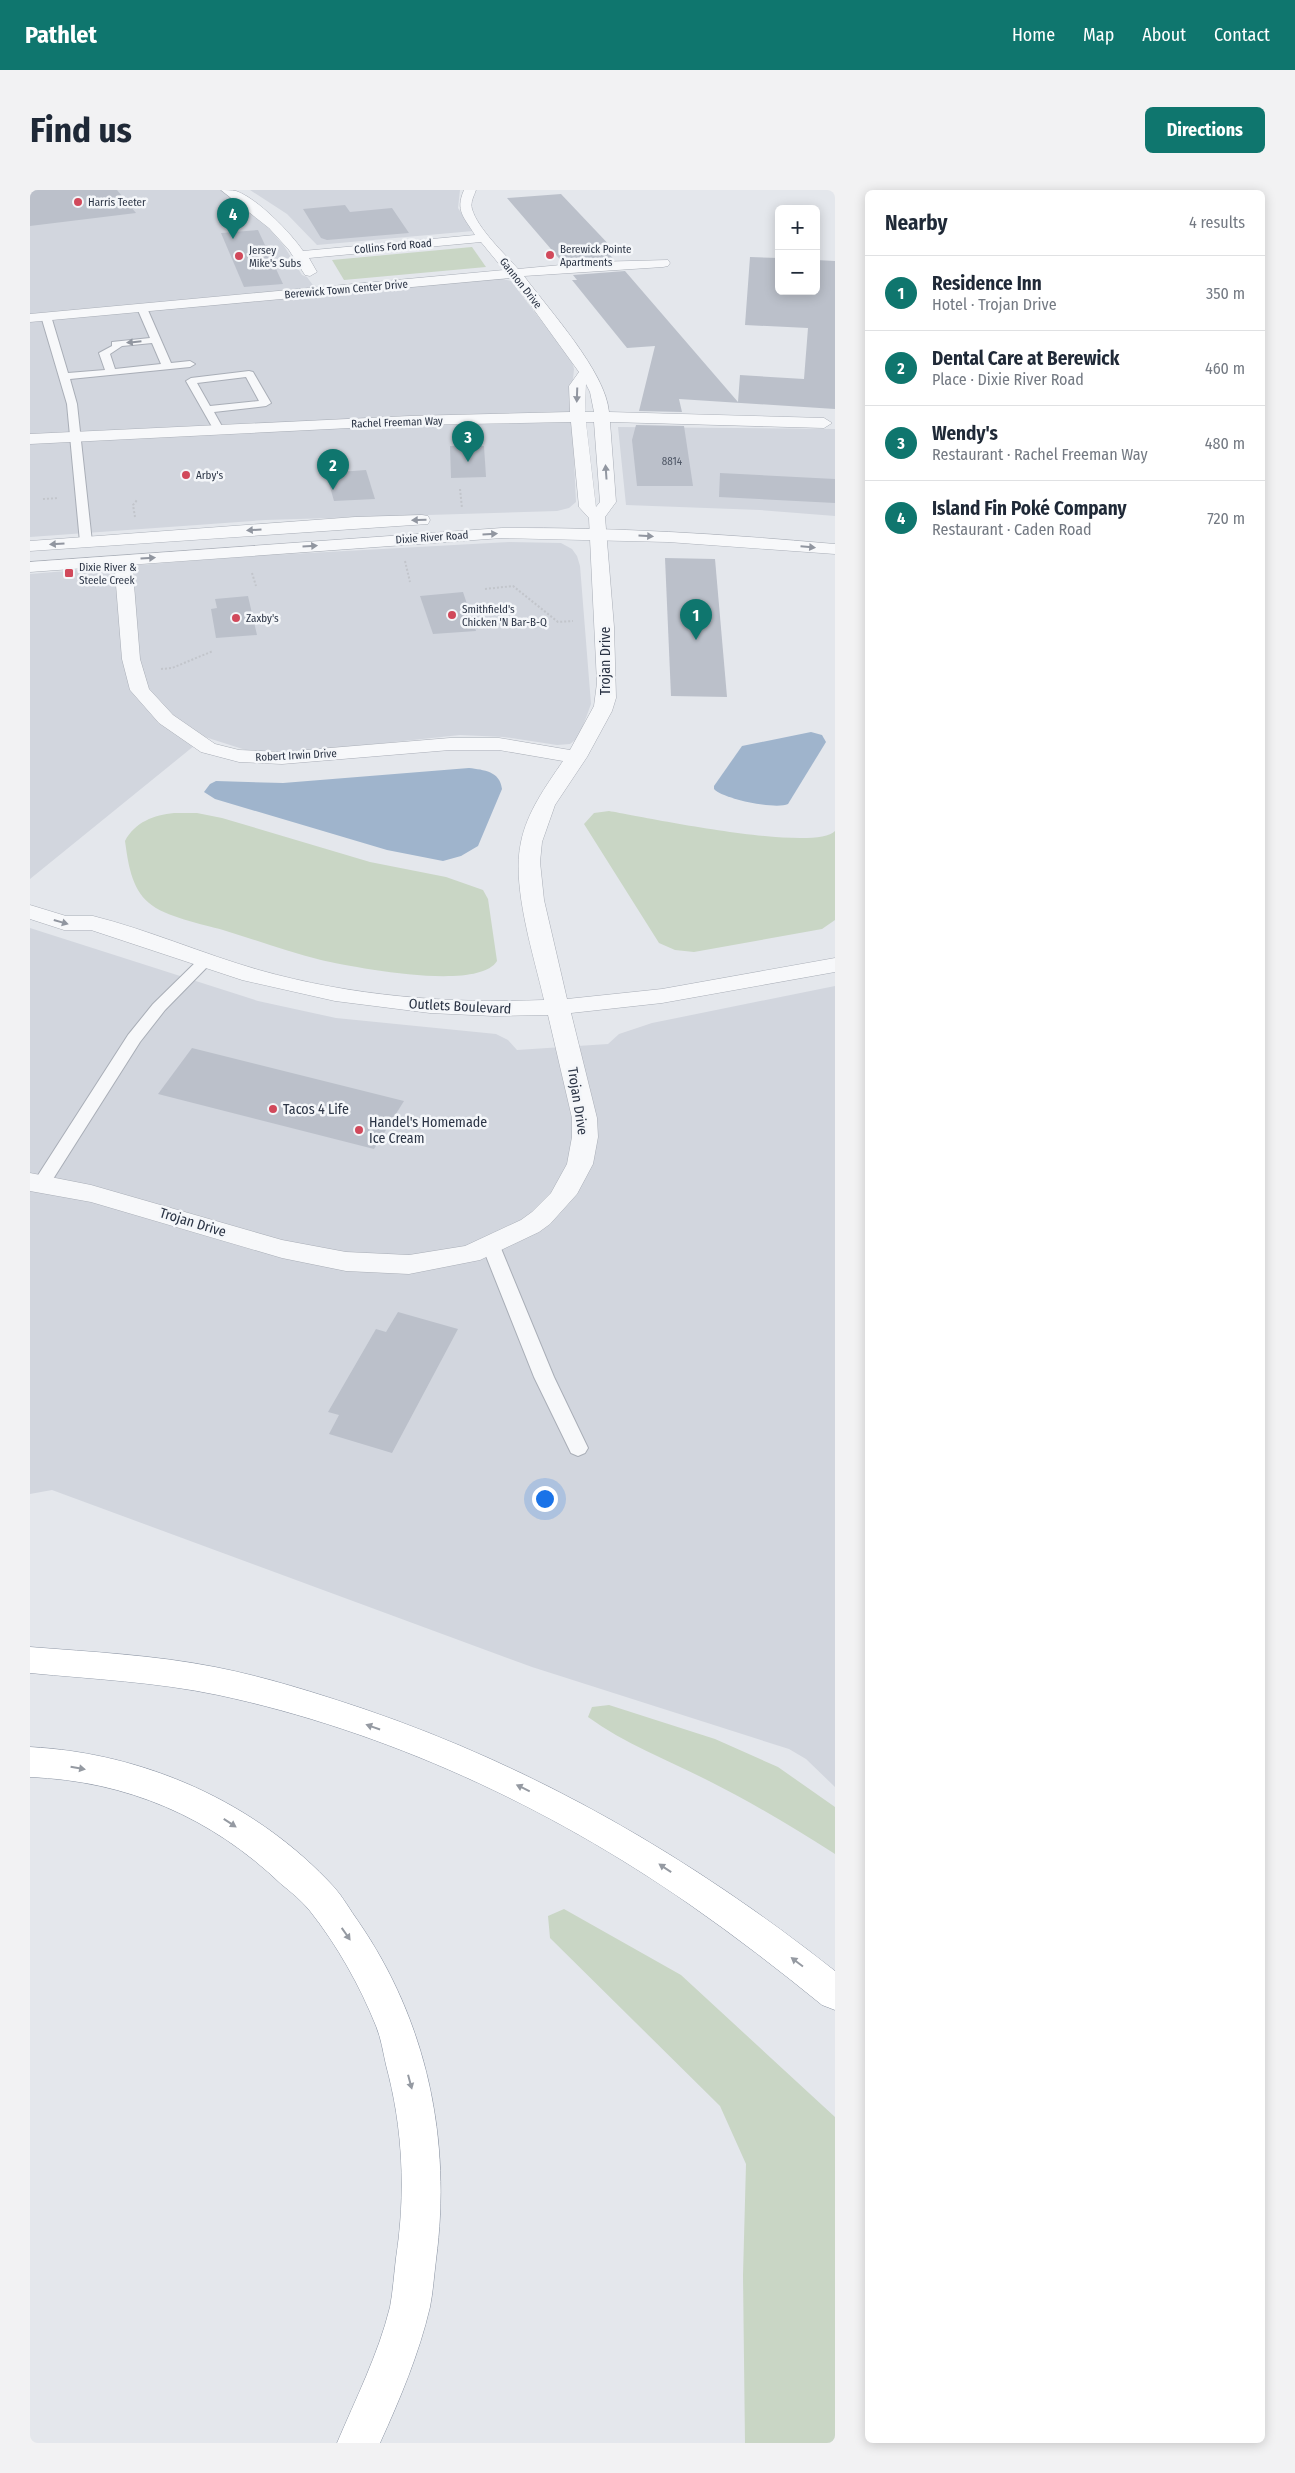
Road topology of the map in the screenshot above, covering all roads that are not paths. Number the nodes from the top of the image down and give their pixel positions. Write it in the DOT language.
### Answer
graph roads {
  1 [pos="227,190"];
  2 [pos="470,190"];
  3 [pos="484,238"];
  4 [pos="301,255"];
  5 [pos="663,263"];
  6 [pos="515,274"];
  7 [pos="320,291"];
  8 [pos="142,308"];
  9 [pos="46,316"];
  10 [pos="30,318"];
  11 [pos="155,340"];
  12 [pos="123,359"];
  13 [pos="190,364"];
  14 [pos="167,366"];
  15 [pos="111,372"];
  16 [pos="585,374"];
  17 [pos="64,377"];
  18 [pos="208,409"];
  19 [pos="578,418"];
  20 [pos="602,418"];
  21 [pos="824,423"];
  22 [pos="220,430"];
  23 [pos="74,438"];
  24 [pos="30,439"];
  25 [pos="570,516"];
  26 [pos="442,519"];
  27 [pos="716,523"];
  28 [pos="735,524"];
  29 [pos="597,525"];
  30 [pos="835,534"];
  31 [pos="86,542"];
  32 [pos="30,546"];
  33 [pos="835,549"];
  34 [pos="123,560"];
  35 [pos="30,567"];
  36 [pos="577,757"];
  37 [pos="30,894"];
  38 [pos="30,912"];
  39 [pos="93,923"];
  40 [pos="206,960"];
  41 [pos="835,965"];
  42 [pos="558,1007"];
  43 [pos="36,1182"];
  44 [pos="491,1246"];
  45 [pos="578,1448"];
  46 [pos="30,1660"];
  47 [pos="30,1762"];
  48 [pos="835,1993"];
  49 [pos="358,2443"];
  1 -- 4 [label="street"];
  2 -- 3 [label="street, Gannon Drive"];
  3 -- 4 [label="street, Collins Ford Road"];
  3 -- 6 [label="street, Gannon Drive"];
  4 -- 7 [label="street"];
  5 -- 6 [label="street, Berewick Town Center Drive"];
  6 -- 7 [label="street, Berewick Town Center Drive"];
  6 -- 16 [label="street, Gannon Drive"];
  7 -- 8 [label="street, Berewick Town Center Drive"];
  8 -- 9 [label="street, Berewick Town Center Drive"];
  8 -- 11 [label="lane"];
  9 -- 10 [label="street, Berewick Town Center Drive"];
  9 -- 17 [label="lane"];
  11 -- 12 [label="lane, one-way"];
  11 -- 14 [label="lane"];
  12 -- 14 [label="lane"];
  12 -- 15 [label="lane"];
  12 -- 15 [label="lane"];
  13 -- 14 [label="lane"];
  15 -- 17 [label="lane"];
  16 -- 19 [label="street, one-way"];
  16 -- 20 [label="street, Gannon Drive"];
  17 -- 23 [label="lane"];
  18 -- 18 [label="lane"];
  18 -- 22 [label="lane"];
  19 -- 20 [label="street, Rachel Freeman Way"];
  19 -- 22 [label="street, Rachel Freeman Way"];
  19 -- 29 [label="street"];
  20 -- 21 [label="street, Rachel Freeman Way"];
  29 -- 20 [label="street, Gannon Drive, one-way"];
  22 -- 23 [label="street, Rachel Freeman Way"];
  23 -- 24 [label="street, Rachel Freeman Way"];
  23 -- 31 [label="lane"];
  25 -- 29 [label="street, Dixie River Road"];
  26 -- 31 [label="street, Dixie River Road, one-way"];
  27 -- 29 [label="street, Dixie River Road"];
  28 -- 30 [label="street"];
  29 -- 33 [label="street, Dixie River Road, one-way"];
  34 -- 29 [label="street, Dixie River Road, one-way"];
  29 -- 36 [label="street, Trojan Drive"];
  31 -- 32 [label="street, Dixie River Road, one-way"];
  34 -- 35 [label="street, Dixie River Road"];
  34 -- 36 [label="street, Robert Irwin Drive"];
  36 -- 42 [label="street, Trojan Drive"];
  37 -- 39 [label="street, Outlets Boulevard"];
  38 -- 39 [label="street, Outlets Boulevard, one-way"];
  39 -- 40 [label="street, Outlets Boulevard"];
  40 -- 42 [label="street, Outlets Boulevard"];
  40 -- 43 [label="lane"];
  41 -- 42 [label="street, Outlets Boulevard"];
  42 -- 44 [label="street, Trojan Drive"];
  43 -- 44 [label="street, Trojan Drive"];
  44 -- 45 [label="lane"];
  48 -- 46 [label="highway, one-way"];
  47 -- 49 [label="highway, one-way"];
}
